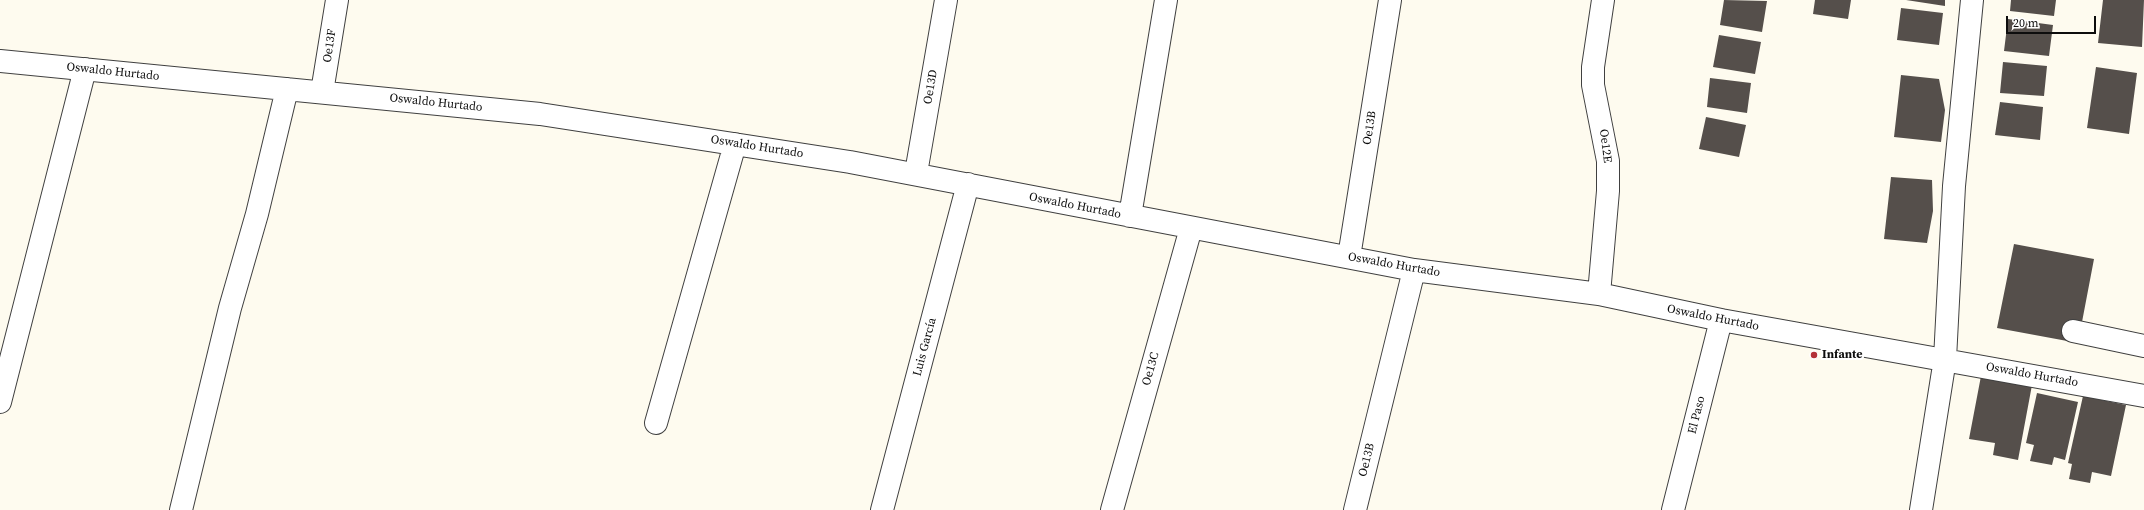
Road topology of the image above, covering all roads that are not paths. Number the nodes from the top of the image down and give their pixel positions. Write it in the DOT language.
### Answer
graph roads {
  1 [pos="337,0"];
  2 [pos="946,0"];
  3 [pos="1166,0"];
  4 [pos="1390,0"];
  5 [pos="1603,0"];
  6 [pos="1972,0"];
  7 [pos="0,61"];
  8 [pos="85,69"];
  9 [pos="287,89"];
  10 [pos="322,92"];
  11 [pos="735,144"];
  12 [pos="916,173"];
  13 [pos="968,184"];
  14 [pos="1130,216"];
  15 [pos="1191,228"];
  16 [pos="1349,257"];
  17 [pos="1414,270"];
  18 [pos="1599,294"];
  19 [pos="1721,320"];
  20 [pos="2073,331"];
  21 [pos="2144,346"];
  22 [pos="1946,359"];
  23 [pos="2144,396"];
  24 [pos="0,402"];
  25 [pos="656,423"];
  26 [pos="181,510"];
  27 [pos="882,510"];
  28 [pos="1112,510"];
  29 [pos="1355,510"];
  30 [pos="1673,510"];
  31 [pos="1921,510"];
  1 -- 10 [label="street, Oe13F"];
  2 -- 12 [label="street, Oe13D"];
  3 -- 14 [label="street"];
  4 -- 16 [label="street, Oe13B"];
  5 -- 18 [label="street, Oe12E"];
  6 -- 22 [label="street"];
  7 -- 8 [label="street, Oswaldo Hurtado"];
  8 -- 9 [label="street, Oswaldo Hurtado"];
  8 -- 24 [label="street"];
  9 -- 10 [label="street, Oswaldo Hurtado"];
  9 -- 26 [label="street"];
  10 -- 11 [label="street, Oswaldo Hurtado"];
  11 -- 12 [label="street, Oswaldo Hurtado"];
  11 -- 25 [label="street"];
  12 -- 13 [label="street, Oswaldo Hurtado"];
  13 -- 14 [label="street, Oswaldo Hurtado"];
  13 -- 27 [label="street, Luis García"];
  14 -- 15 [label="street, Oswaldo Hurtado"];
  15 -- 16 [label="street, Oswaldo Hurtado"];
  15 -- 28 [label="street, Oe13C"];
  16 -- 17 [label="street, Oswaldo Hurtado"];
  17 -- 18 [label="street, Oswaldo Hurtado"];
  17 -- 29 [label="street, Oe13B"];
  18 -- 19 [label="street, Oswaldo Hurtado"];
  19 -- 22 [label="street, Oswaldo Hurtado"];
  19 -- 30 [label="street, El Paso"];
  20 -- 21 [label="street"];
  22 -- 23 [label="street, Oswaldo Hurtado"];
  22 -- 31 [label="street"];
}
